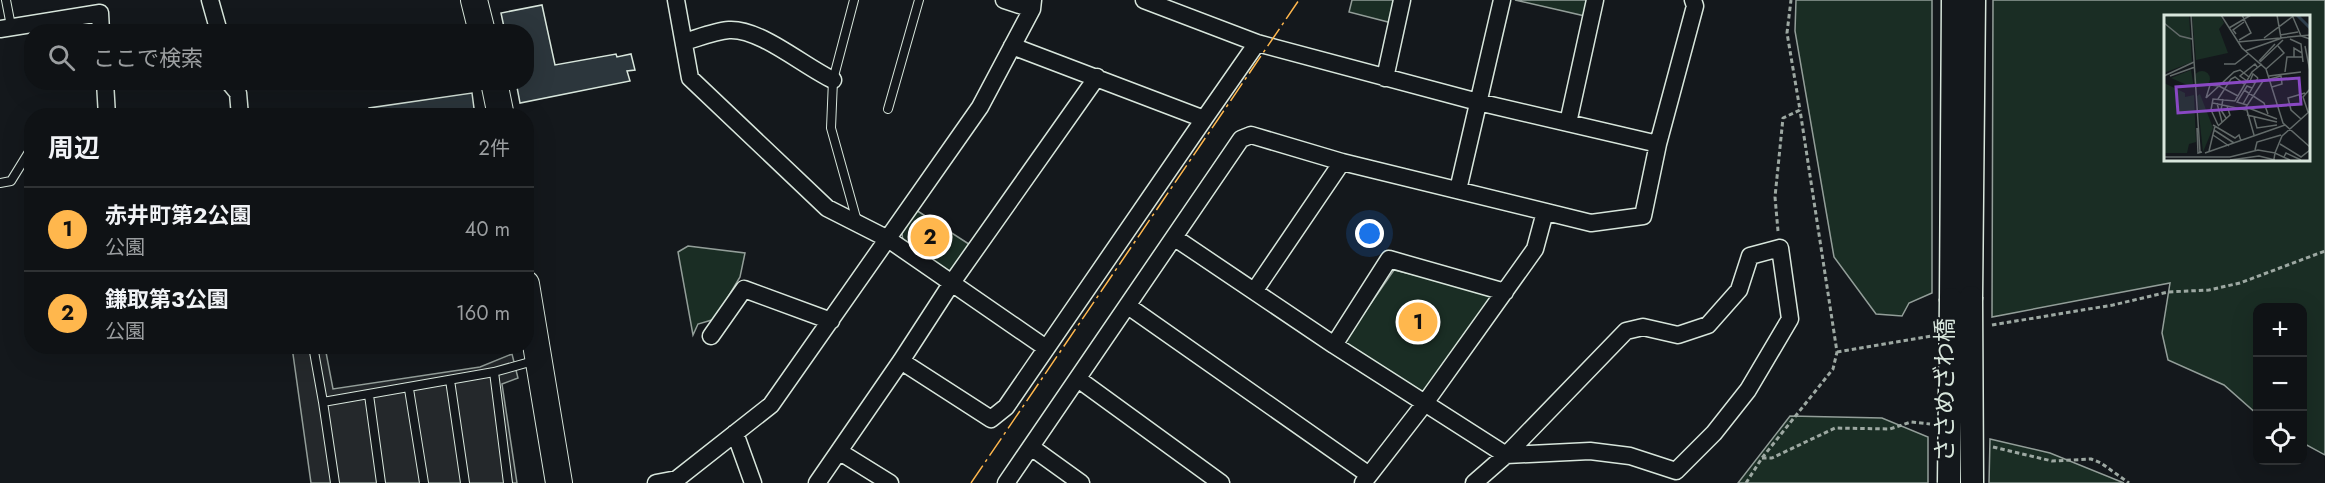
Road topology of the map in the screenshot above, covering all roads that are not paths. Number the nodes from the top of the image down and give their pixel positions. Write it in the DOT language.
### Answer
graph roads {
  1 [pos="6,0"];
  2 [pos="210,0"];
  3 [pos="474,0"];
  4 [pos="676,0"];
  5 [pos="854,0"];
  6 [pos="919,0"];
  7 [pos="1004,0"];
  8 [pos="1144,0"];
  9 [pos="1402,0"];
  10 [pos="1502,0"];
  11 [pos="1595,0"];
  12 [pos="1693,0"];
  13 [pos="1953,0"];
  14 [pos="1974,0"];
  15 [pos="1032,5"];
  16 [pos="31,24"];
  17 [pos="101,24"];
  18 [pos="217,24"];
  19 [pos="480,24"];
  20 [pos="24,25"];
  21 [pos="6,28"];
  22 [pos="684,42"];
  23 [pos="1257,43"];
  24 [pos="1012,46"];
  25 [pos="1097,77"];
  26 [pos="1385,78"];
  27 [pos="832,80"];
  28 [pos="105,90"];
  29 [pos="236,90"];
  30 [pos="496,90"];
  31 [pos="1478,102"];
  32 [pos="107,108"];
  33 [pos="239,108"];
  34 [pos="499,108"];
  35 [pos="888,109"];
  36 [pos="1204,119"];
  37 [pos="1568,123"];
  38 [pos="1658,144"];
  39 [pos="24,159"];
  40 [pos="1342,162"];
  41 [pos="0,183"];
  42 [pos="1458,190"];
  43 [pos="1545,212"];
  44 [pos="858,223"];
  45 [pos="1175,238"];
  46 [pos="888,239"];
  47 [pos="951,284"];
  48 [pos="1255,290"];
  49 [pos="1505,292"];
  50 [pos="1961,298"];
  51 [pos="1128,306"];
  52 [pos="831,321"];
  53 [pos="534,335"];
  54 [pos="711,336"];
  55 [pos="1334,345"];
  56 [pos="1046,348"];
  57 [pos="314,354"];
  58 [pos="538,360"];
  59 [pos="901,361"];
  60 [pos="494,372"];
  61 [pos="1078,379"];
  62 [pos="450,380"];
  63 [pos="409,389"];
  64 [pos="369,395"];
  65 [pos="323,402"];
  66 [pos="1425,403"];
  67 [pos="735,433"];
  68 [pos="1031,447"];
  69 [pos="840,452"];
  70 [pos="1506,455"];
  71 [pos="1366,479"];
  72 [pos="335,483"];
  73 [pos="381,483"];
  74 [pos="424,483"];
  75 [pos="465,483"];
  76 [pos="508,483"];
  77 [pos="559,483"];
  78 [pos="656,483"];
  79 [pos="753,483"];
  80 [pos="817,483"];
  81 [pos="890,483"];
  82 [pos="1006,483"];
  83 [pos="1081,483"];
  84 [pos="1221,483"];
  85 [pos="1474,483"];
  86 [pos="1949,483"];
  87 [pos="1972,483"];
  1 -- 21 [label="lane"];
  2 -- 18 [label="street"];
  3 -- 19 [label="main road"];
  4 -- 22 [label="street"];
  5 -- 27 [label="lane"];
  6 -- 35 [label="lane"];
  7 -- 15 [label="street"];
  8 -- 23 [label="street"];
  9 -- 26 [label="street"];
  10 -- 31 [label="street"];
  11 -- 37 [label="street"];
  12 -- 38 [label="street"];
  13 -- 50 [label="street"];
  14 -- 50 [label="street"];
  15 -- 24 [label="street"];
  16 -- 17 [label="street"];
  20 -- 21 [label="street"];
  22 -- 27 [label="street"];
  22 -- 44 [label="street"];
  23 -- 26 [label="street"];
  23 -- 36 [label="street"];
  24 -- 25 [label="street"];
  24 -- 46 [label="street"];
  25 -- 36 [label="street"];
  25 -- 47 [label="street"];
  26 -- 31 [label="street"];
  27 -- 44 [label="lane"];
  28 -- 32 [label="street"];
  29 -- 33 [label="street"];
  30 -- 34 [label="main road"];
  31 -- 37 [label="street"];
  31 -- 42 [label="street"];
  36 -- 56 [label="street"];
  37 -- 38 [label="street"];
  38 -- 43 [label="street"];
  39 -- 41 [label="lane"];
  40 -- 42 [label="street"];
  40 -- 45 [label="street"];
  40 -- 48 [label="street"];
  42 -- 43 [label="street"];
  43 -- 49 [label="street"];
  44 -- 46 [label="street"];
  45 -- 48 [label="street"];
  45 -- 51 [label="street"];
  46 -- 47 [label="street"];
  46 -- 52 [label="street"];
  47 -- 56 [label="street"];
  47 -- 59 [label="street"];
  48 -- 55 [label="street"];
  49 -- 55 [label="street"];
  49 -- 66 [label="street"];
  50 -- 86 [label="street, ささめざわ橋, bridge"];
  50 -- 87 [label="street, ささめざわ橋, bridge"];
  51 -- 61 [label="street"];
  51 -- 71 [label="street"];
  52 -- 54 [label="street"];
  52 -- 67 [label="street"];
  53 -- 58 [label="main road"];
  55 -- 66 [label="street"];
  56 -- 59 [label="street"];
  57 -- 65 [label="lane"];
  58 -- 60 [label="lane"];
  58 -- 77 [label="main road"];
  59 -- 69 [label="street"];
  60 -- 62 [label="lane"];
  60 -- 76 [label="lane"];
  61 -- 68 [label="street"];
  61 -- 84 [label="street"];
  62 -- 63 [label="lane"];
  62 -- 75 [label="lane"];
  63 -- 64 [label="lane"];
  63 -- 74 [label="lane"];
  64 -- 65 [label="lane"];
  64 -- 73 [label="lane"];
  65 -- 72 [label="lane"];
  66 -- 70 [label="street"];
  66 -- 71 [label="street"];
  67 -- 78 [label="street"];
  67 -- 79 [label="street"];
  68 -- 82 [label="street"];
  68 -- 83 [label="street"];
  69 -- 80 [label="street"];
  69 -- 81 [label="street"];
  70 -- 70 [label="street"];
  70 -- 85 [label="street"];
}
